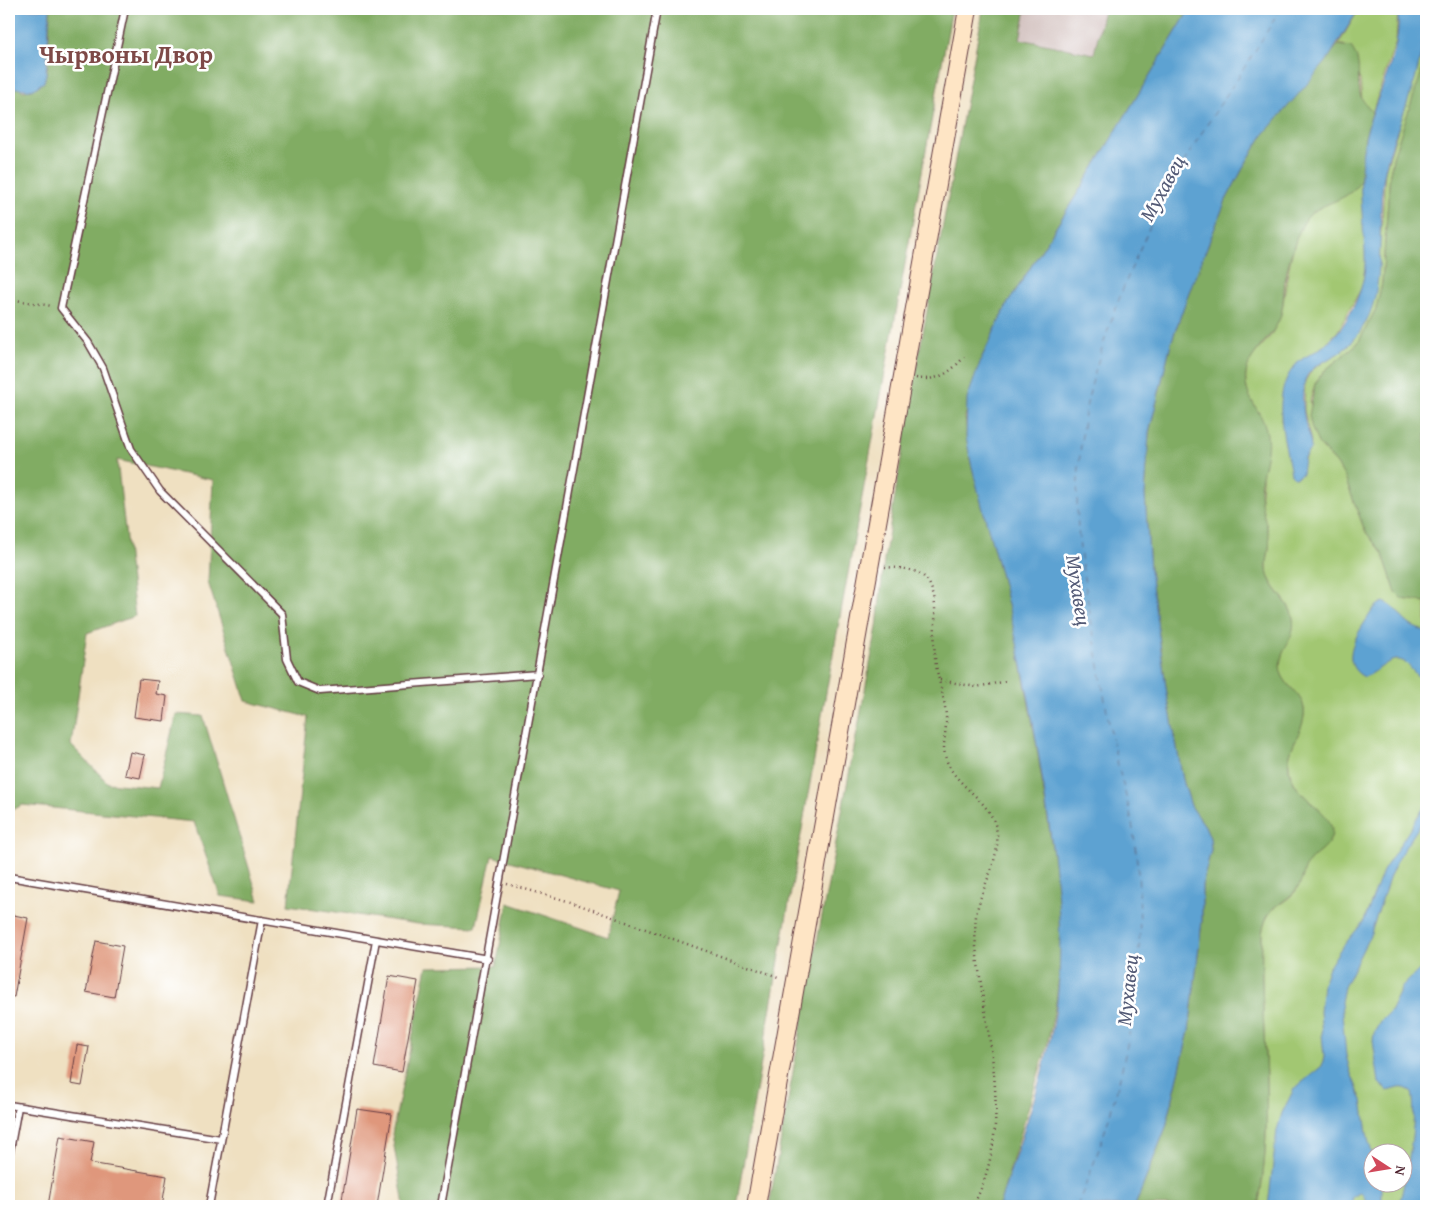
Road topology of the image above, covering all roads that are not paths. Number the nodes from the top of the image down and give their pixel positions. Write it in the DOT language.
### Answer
graph roads {
  1 [pos="125,9"];
  2 [pos="657,9"];
  3 [pos="968,9"];
  4 [pos="538,674"];
  5 [pos="9,877"];
  6 [pos="262,920"];
  7 [pos="376,940"];
  8 [pos="488,959"];
  9 [pos="9,1106"];
  10 [pos="18,1107"];
  11 [pos="221,1139"];
  12 [pos="9,1156"];
  13 [pos="209,1206"];
  14 [pos="327,1206"];
  15 [pos="441,1206"];
  16 [pos="756,1206"];
  1 -- 4 [label="lane"];
  2 -- 4 [label="lane"];
  3 -- 16 [label="street"];
  4 -- 8 [label="lane"];
  5 -- 6 [label="lane"];
  6 -- 7 [label="lane"];
  6 -- 11 [label="lane"];
  7 -- 8 [label="lane"];
  7 -- 14 [label="lane"];
  8 -- 15 [label="lane"];
  9 -- 10 [label="lane"];
  10 -- 11 [label="lane"];
  10 -- 12 [label="lane"];
  11 -- 13 [label="lane"];
}
